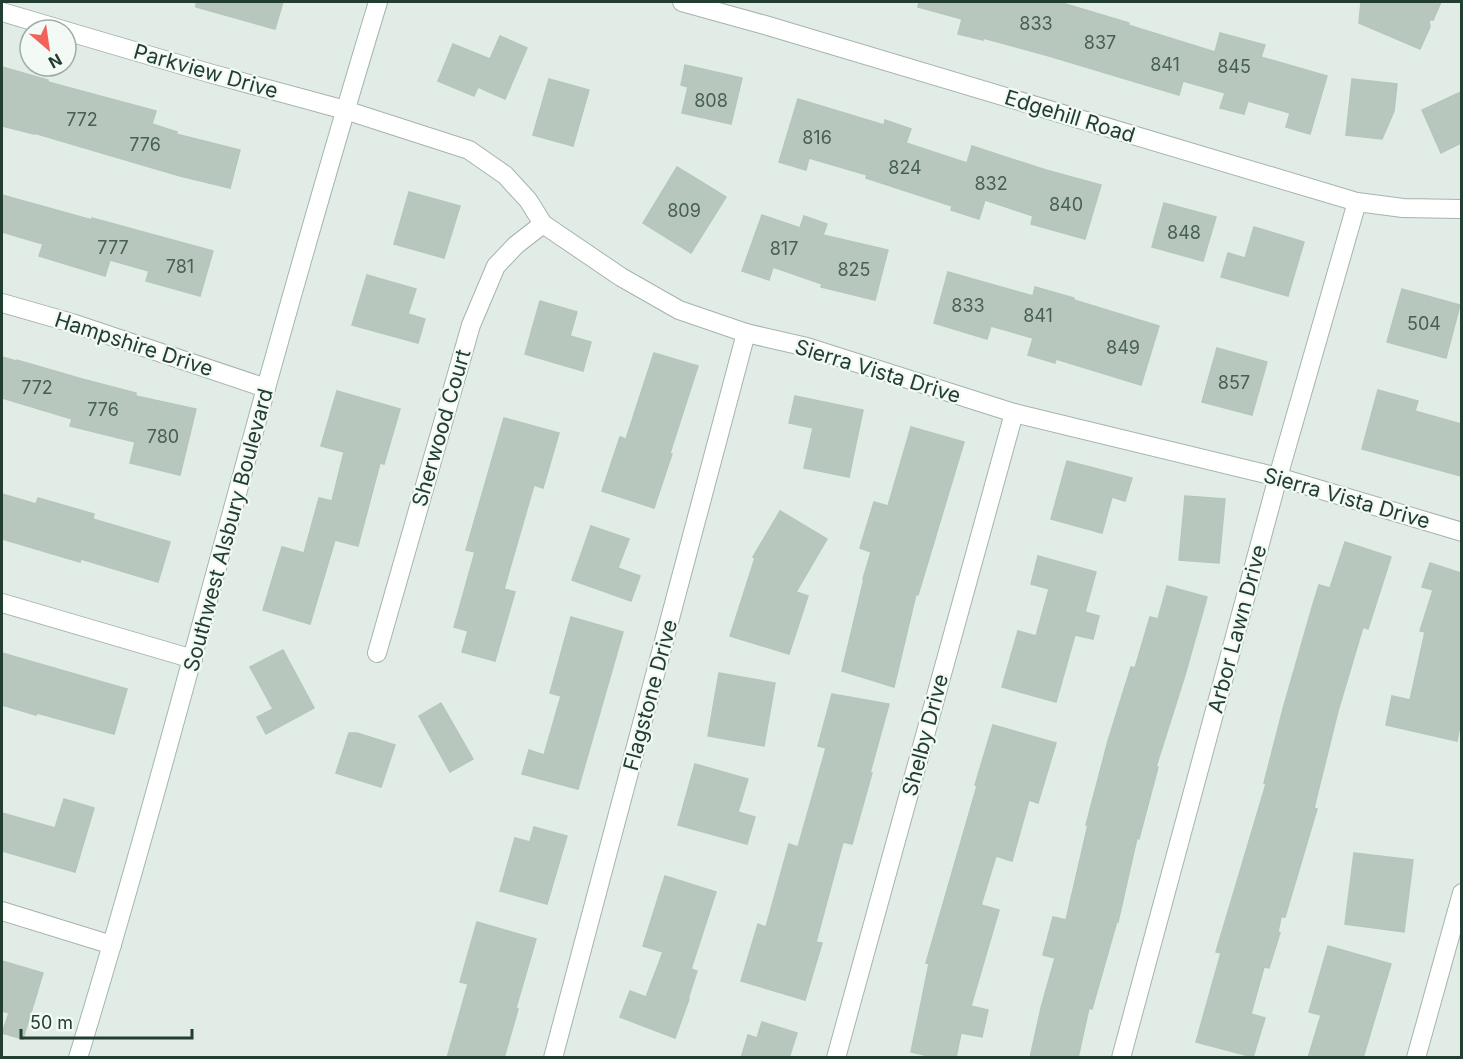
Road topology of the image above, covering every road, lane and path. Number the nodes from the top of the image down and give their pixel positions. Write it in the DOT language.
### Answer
graph roads {
  1 [pos="378,2"];
  2 [pos="682,2"];
  3 [pos="2,12"];
  4 [pos="23,18"];
  5 [pos="78,34"];
  6 [pos="345,110"];
  7 [pos="1357,201"];
  8 [pos="1461,209"];
  9 [pos="543,224"];
  10 [pos="2,303"];
  11 [pos="746,333"];
  12 [pos="266,388"];
  13 [pos="1014,413"];
  14 [pos="1278,477"];
  15 [pos="1461,532"];
  16 [pos="2,603"];
  17 [pos="377,653"];
  18 [pos="193,659"];
  19 [pos="1461,893"];
  20 [pos="2,911"];
  21 [pos="112,945"];
  22 [pos="78,1058"];
  23 [pos="554,1058"];
  24 [pos="836,1058"];
  25 [pos="1121,1058"];
  26 [pos="1416,1058"];
  1 -- 6 [label="street, Southwest Alsbury Boulevard"];
  2 -- 7 [label="street, Edgehill Road"];
  3 -- 4 [label="street, Parkview Drive"];
  5 -- 6 [label="street, Parkview Drive"];
  6 -- 9 [label="street, Sierra Vista Drive"];
  6 -- 12 [label="street, Southwest Alsbury Boulevard"];
  7 -- 8 [label="street, Edgehill Road"];
  7 -- 14 [label="street, Arbor Lawn Drive"];
  9 -- 11 [label="street, Sierra Vista Drive"];
  9 -- 17 [label="street, Sherwood Court"];
  10 -- 12 [label="street, Hampshire Drive"];
  11 -- 13 [label="street, Sierra Vista Drive"];
  11 -- 23 [label="street, Flagstone Drive"];
  12 -- 18 [label="street, Southwest Alsbury Boulevard"];
  13 -- 14 [label="street, Sierra Vista Drive"];
  13 -- 24 [label="street, Shelby Drive"];
  14 -- 15 [label="street, Sierra Vista Drive"];
  14 -- 25 [label="street, Arbor Lawn Drive"];
  16 -- 18 [label="street"];
  18 -- 21 [label="street, Southwest Alsbury Boulevard"];
  19 -- 26 [label="street"];
  20 -- 21 [label="street"];
  21 -- 22 [label="street, Southwest Alsbury Boulevard"];
}
